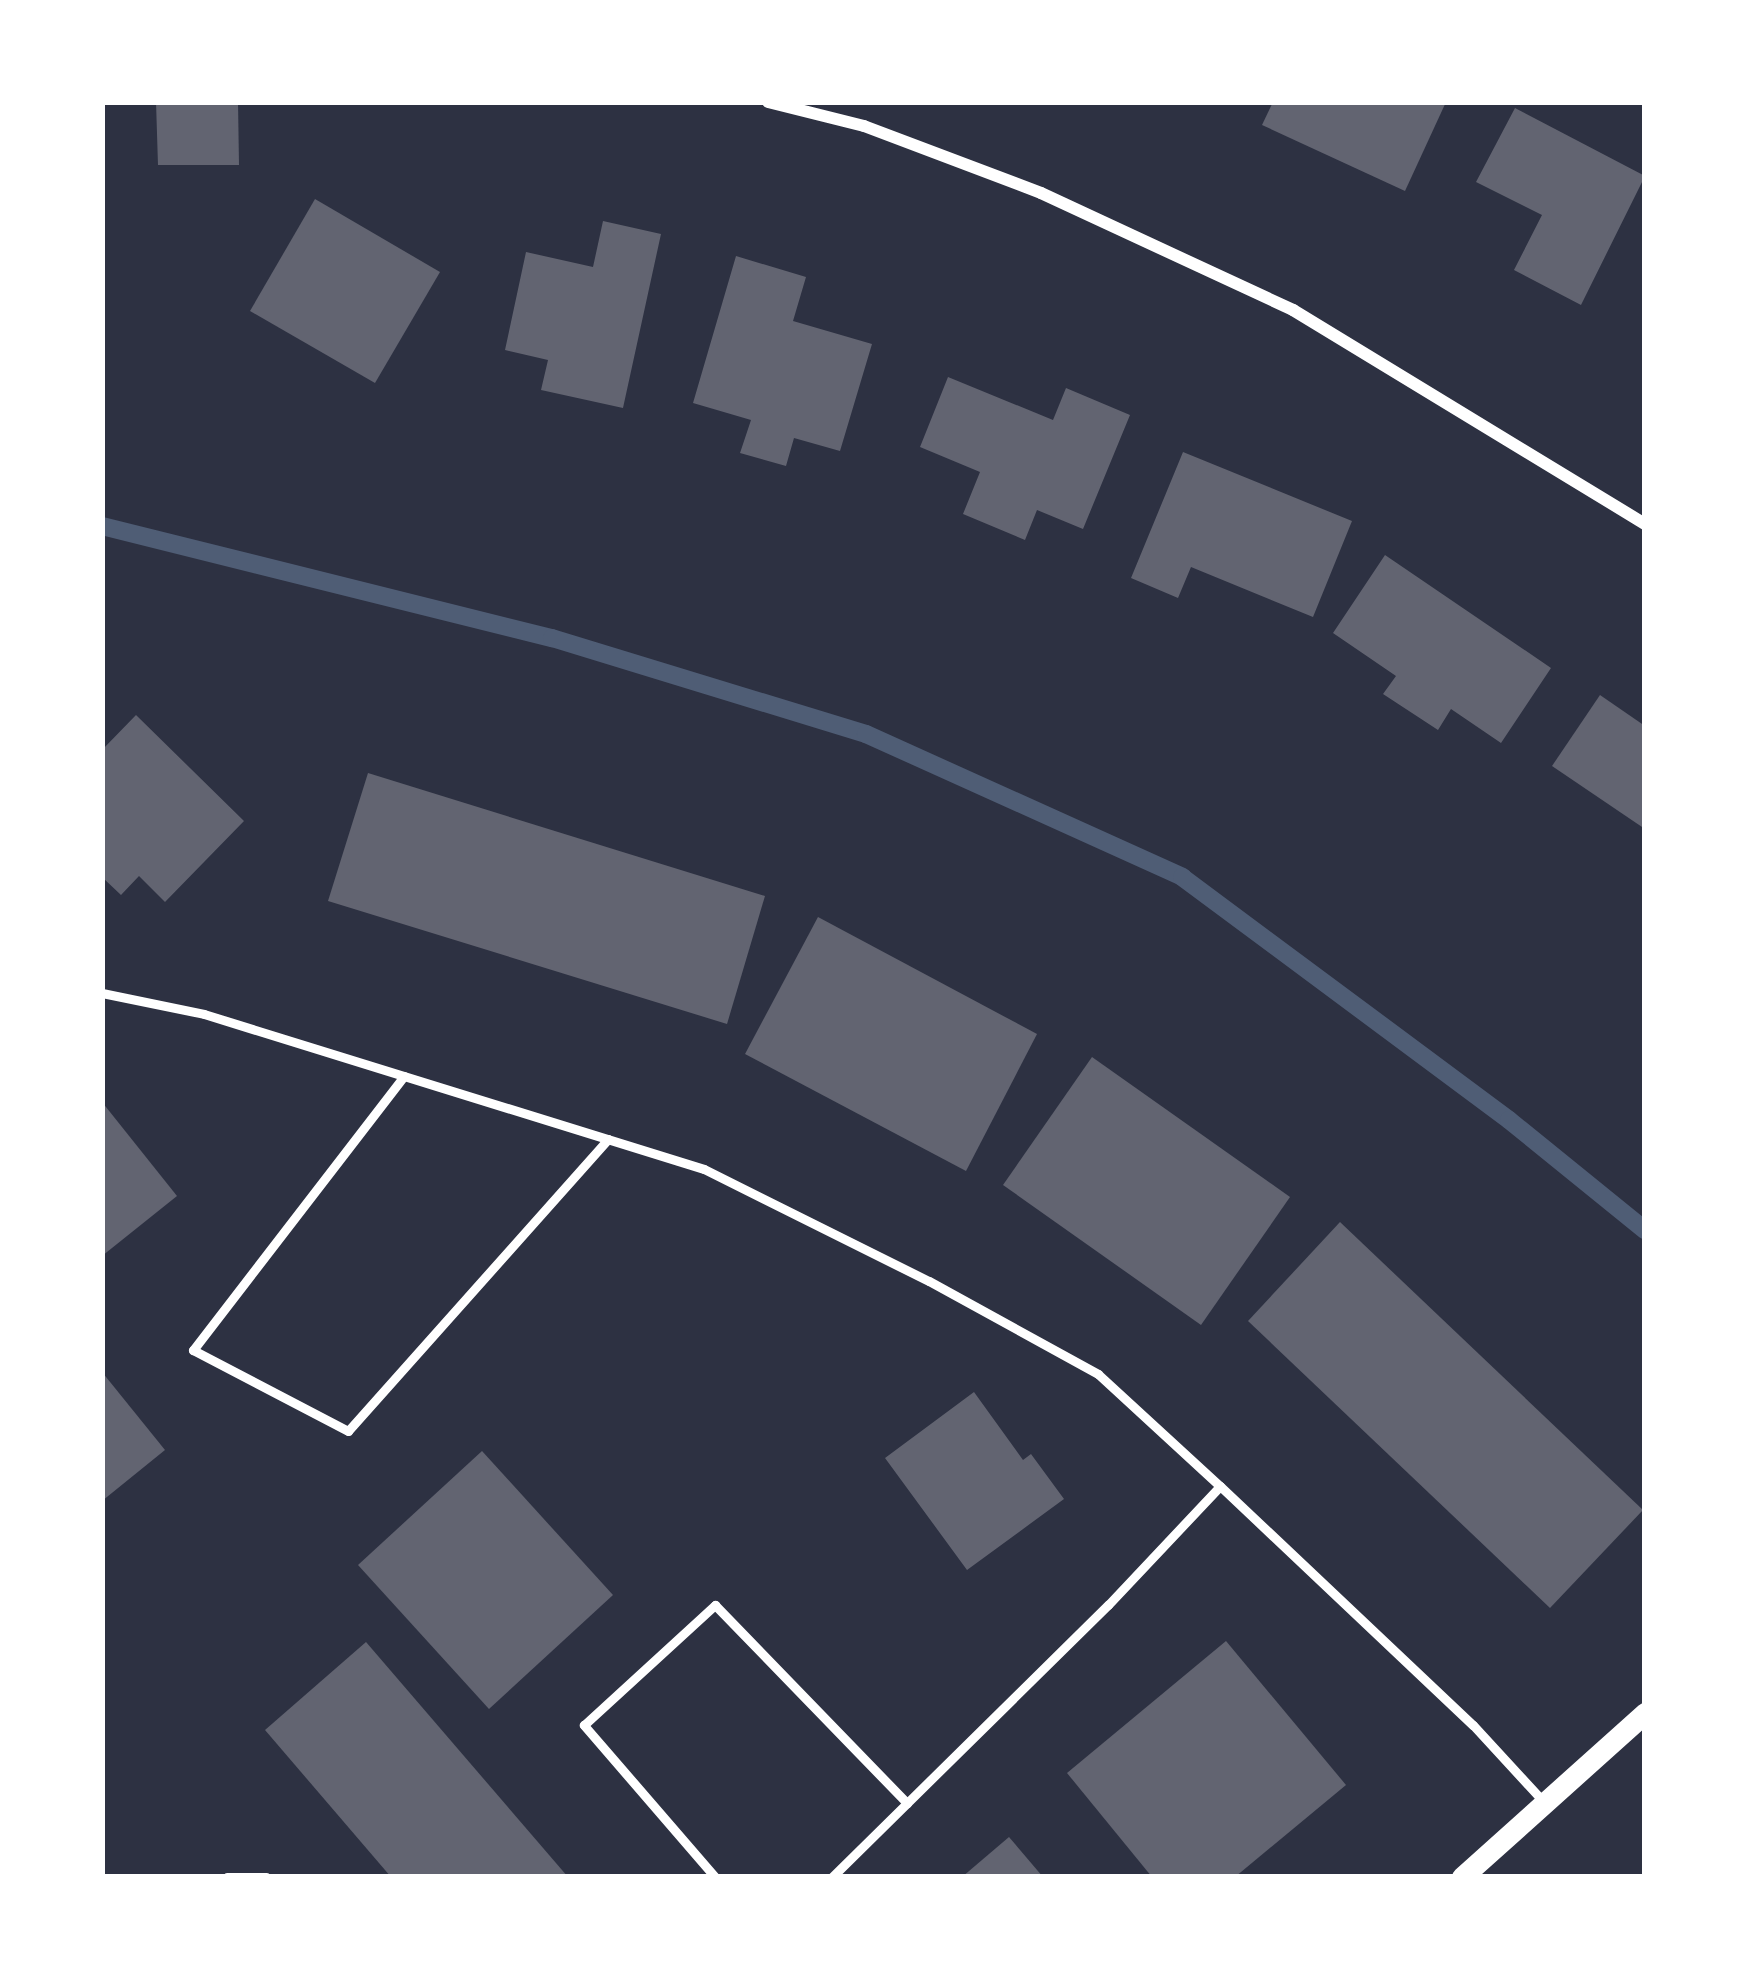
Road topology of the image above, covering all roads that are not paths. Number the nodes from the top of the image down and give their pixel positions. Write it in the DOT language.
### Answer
graph roads {
  1 [pos="768,102"];
  2 [pos="1645,524"];
  3 [pos="102,993"];
  4 [pos="404,1076"];
  5 [pos="608,1139"];
  6 [pos="1220,1486"];
  7 [pos="1645,1713"];
  8 [pos="1545,1802"];
  9 [pos="907,1804"];
  10 [pos="227,1877"];
  11 [pos="266,1877"];
  12 [pos="715,1877"];
  13 [pos="832,1877"];
  14 [pos="1462,1877"];
  1 -- 2 [label="street"];
  3 -- 4 [label="lane"];
  4 -- 5 [label="lane"];
  4 -- 5 [label="lane"];
  5 -- 6 [label="lane"];
  6 -- 8 [label="lane"];
  6 -- 9 [label="lane"];
  7 -- 8 [label="street"];
  8 -- 14 [label="street"];
  9 -- 12 [label="lane"];
  9 -- 13 [label="lane"];
  10 -- 11 [label="lane"];
}
